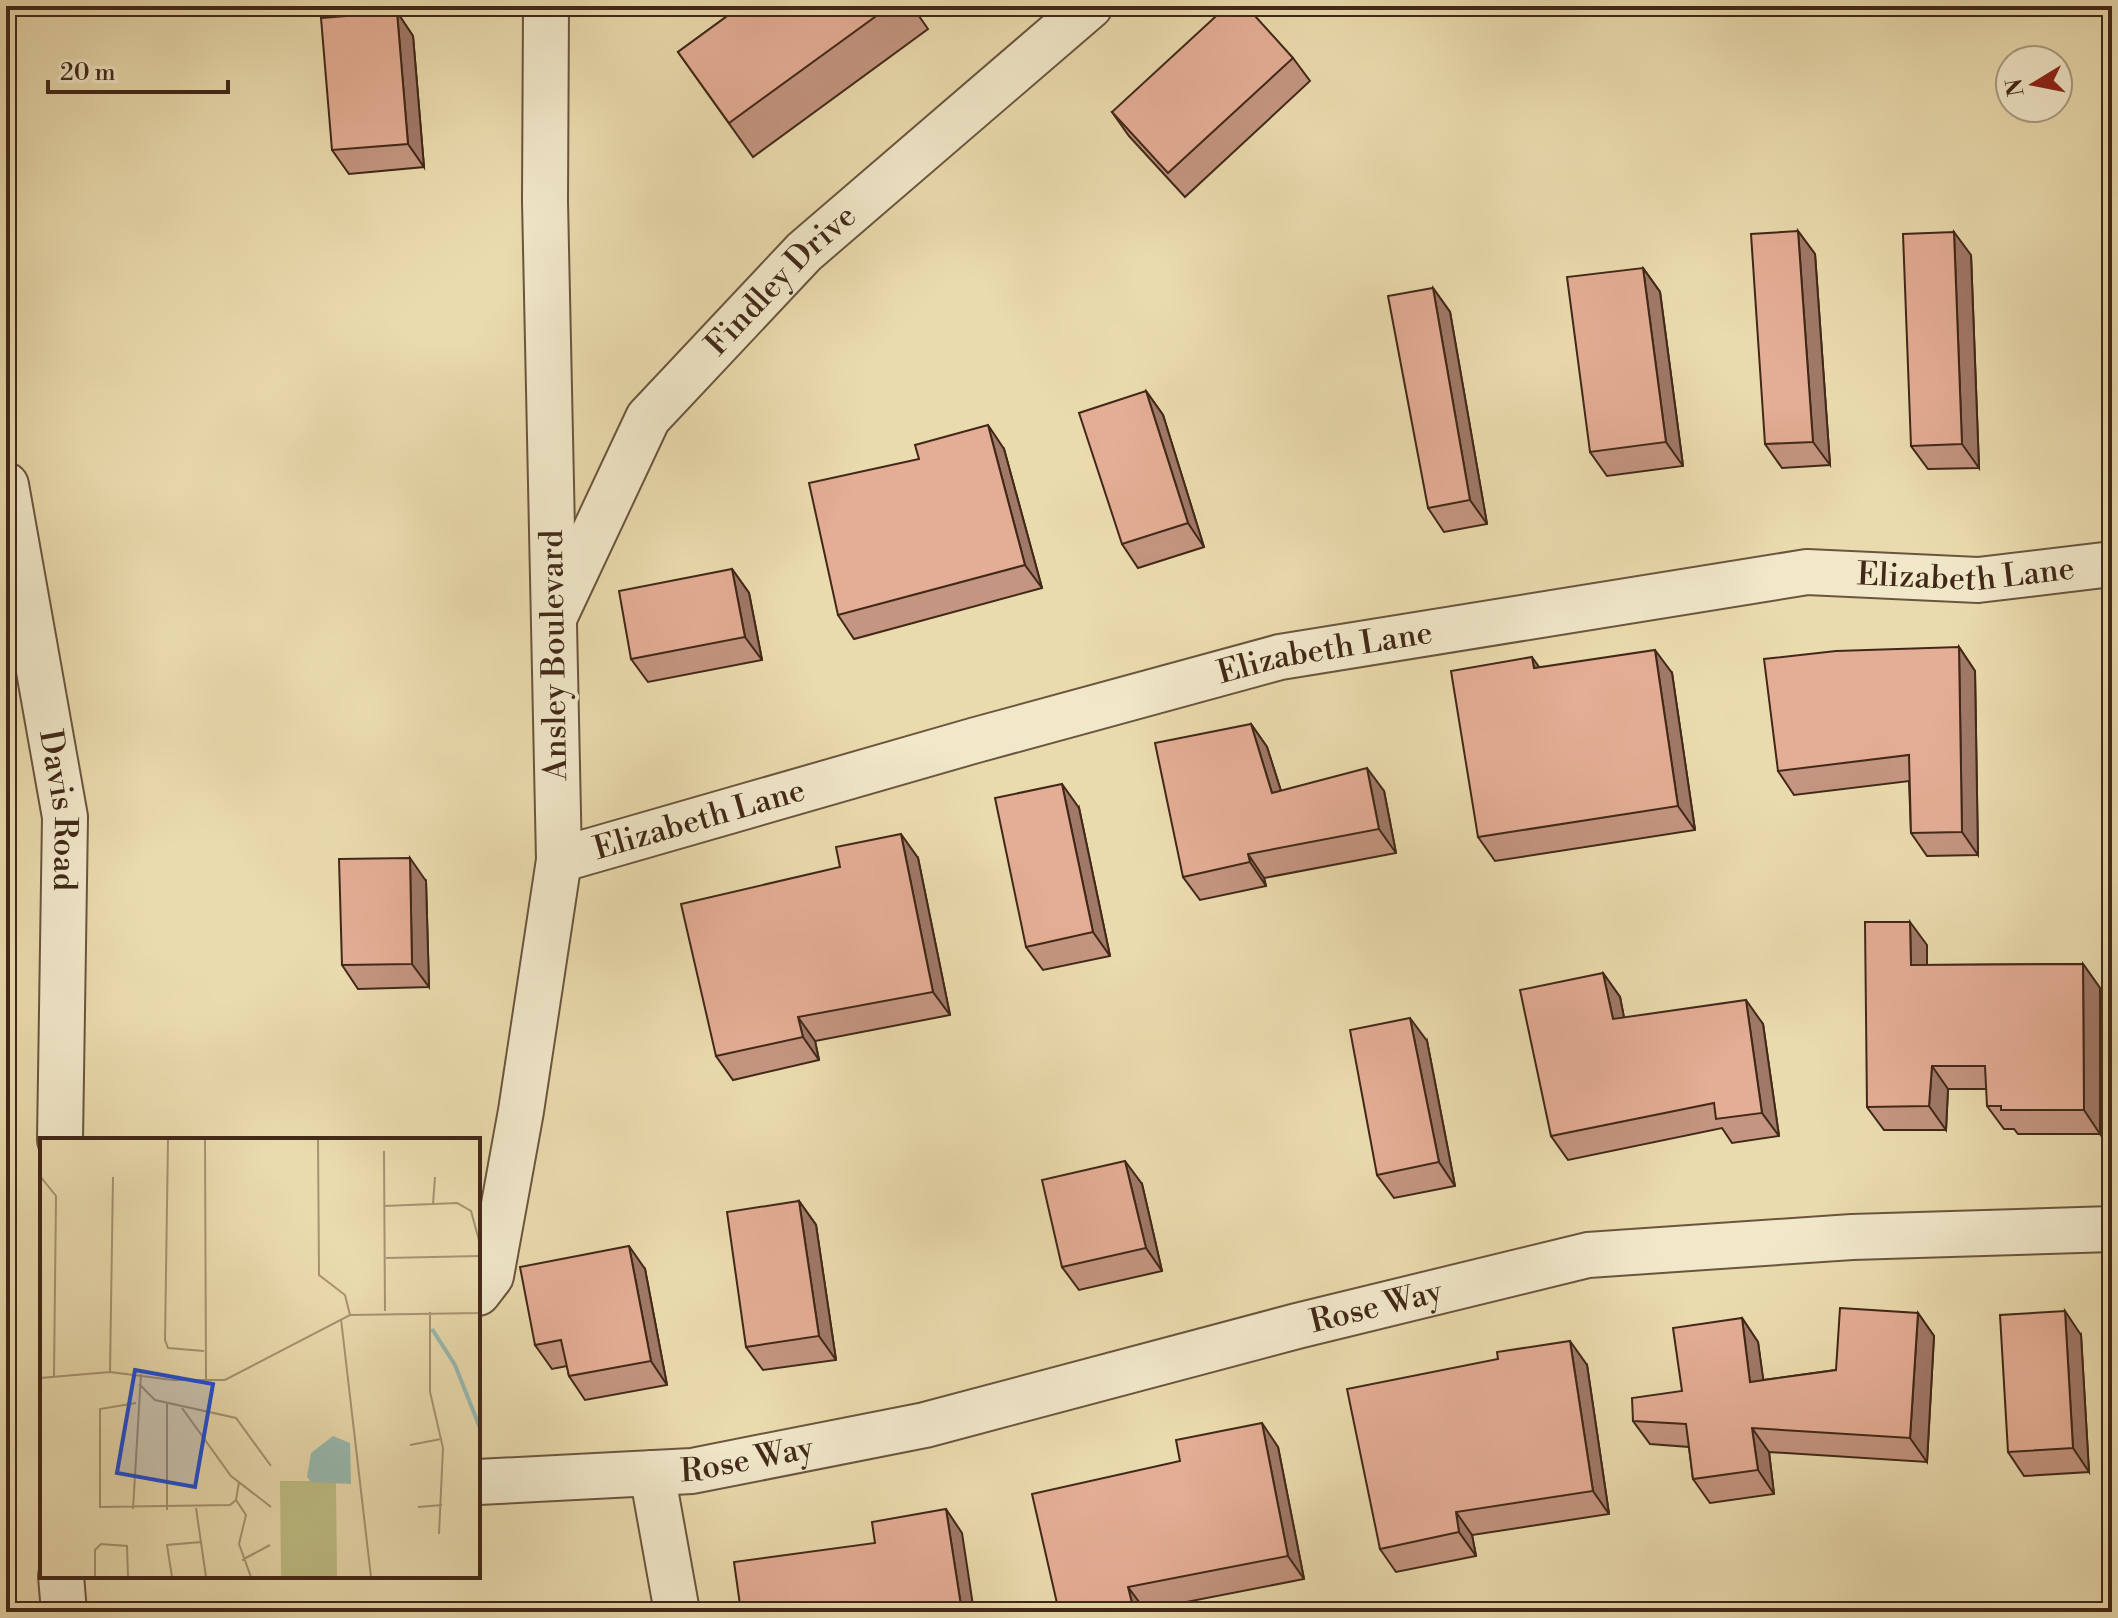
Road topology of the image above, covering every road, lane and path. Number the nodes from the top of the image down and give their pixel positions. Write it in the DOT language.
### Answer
graph roads {
  1 [pos="546,6"];
  2 [pos="1090,6"];
  3 [pos="6,485"];
  4 [pos="2112,564"];
  5 [pos="553,620"];
  6 [pos="559,860"];
  7 [pos="60,1138"];
  8 [pos="2112,1229"];
  9 [pos="480,1290"];
  10 [pos="652,1473"];
  11 [pos="480,1482"];
  12 [pos="61,1578"];
  13 [pos="64,1612"];
  14 [pos="677,1612"];
  1 -- 5 [label="street, Ansley Boulevard"];
  2 -- 5 [label="street, Findley Drive"];
  3 -- 7 [label="street, Davis Road"];
  4 -- 6 [label="street, Elizabeth Lane"];
  5 -- 6 [label="street, Ansley Boulevard"];
  6 -- 9 [label="street, Ansley Boulevard"];
  8 -- 10 [label="street, Rose Way"];
  10 -- 11 [label="street"];
  10 -- 14 [label="street"];
  12 -- 13 [label="street"];
}
